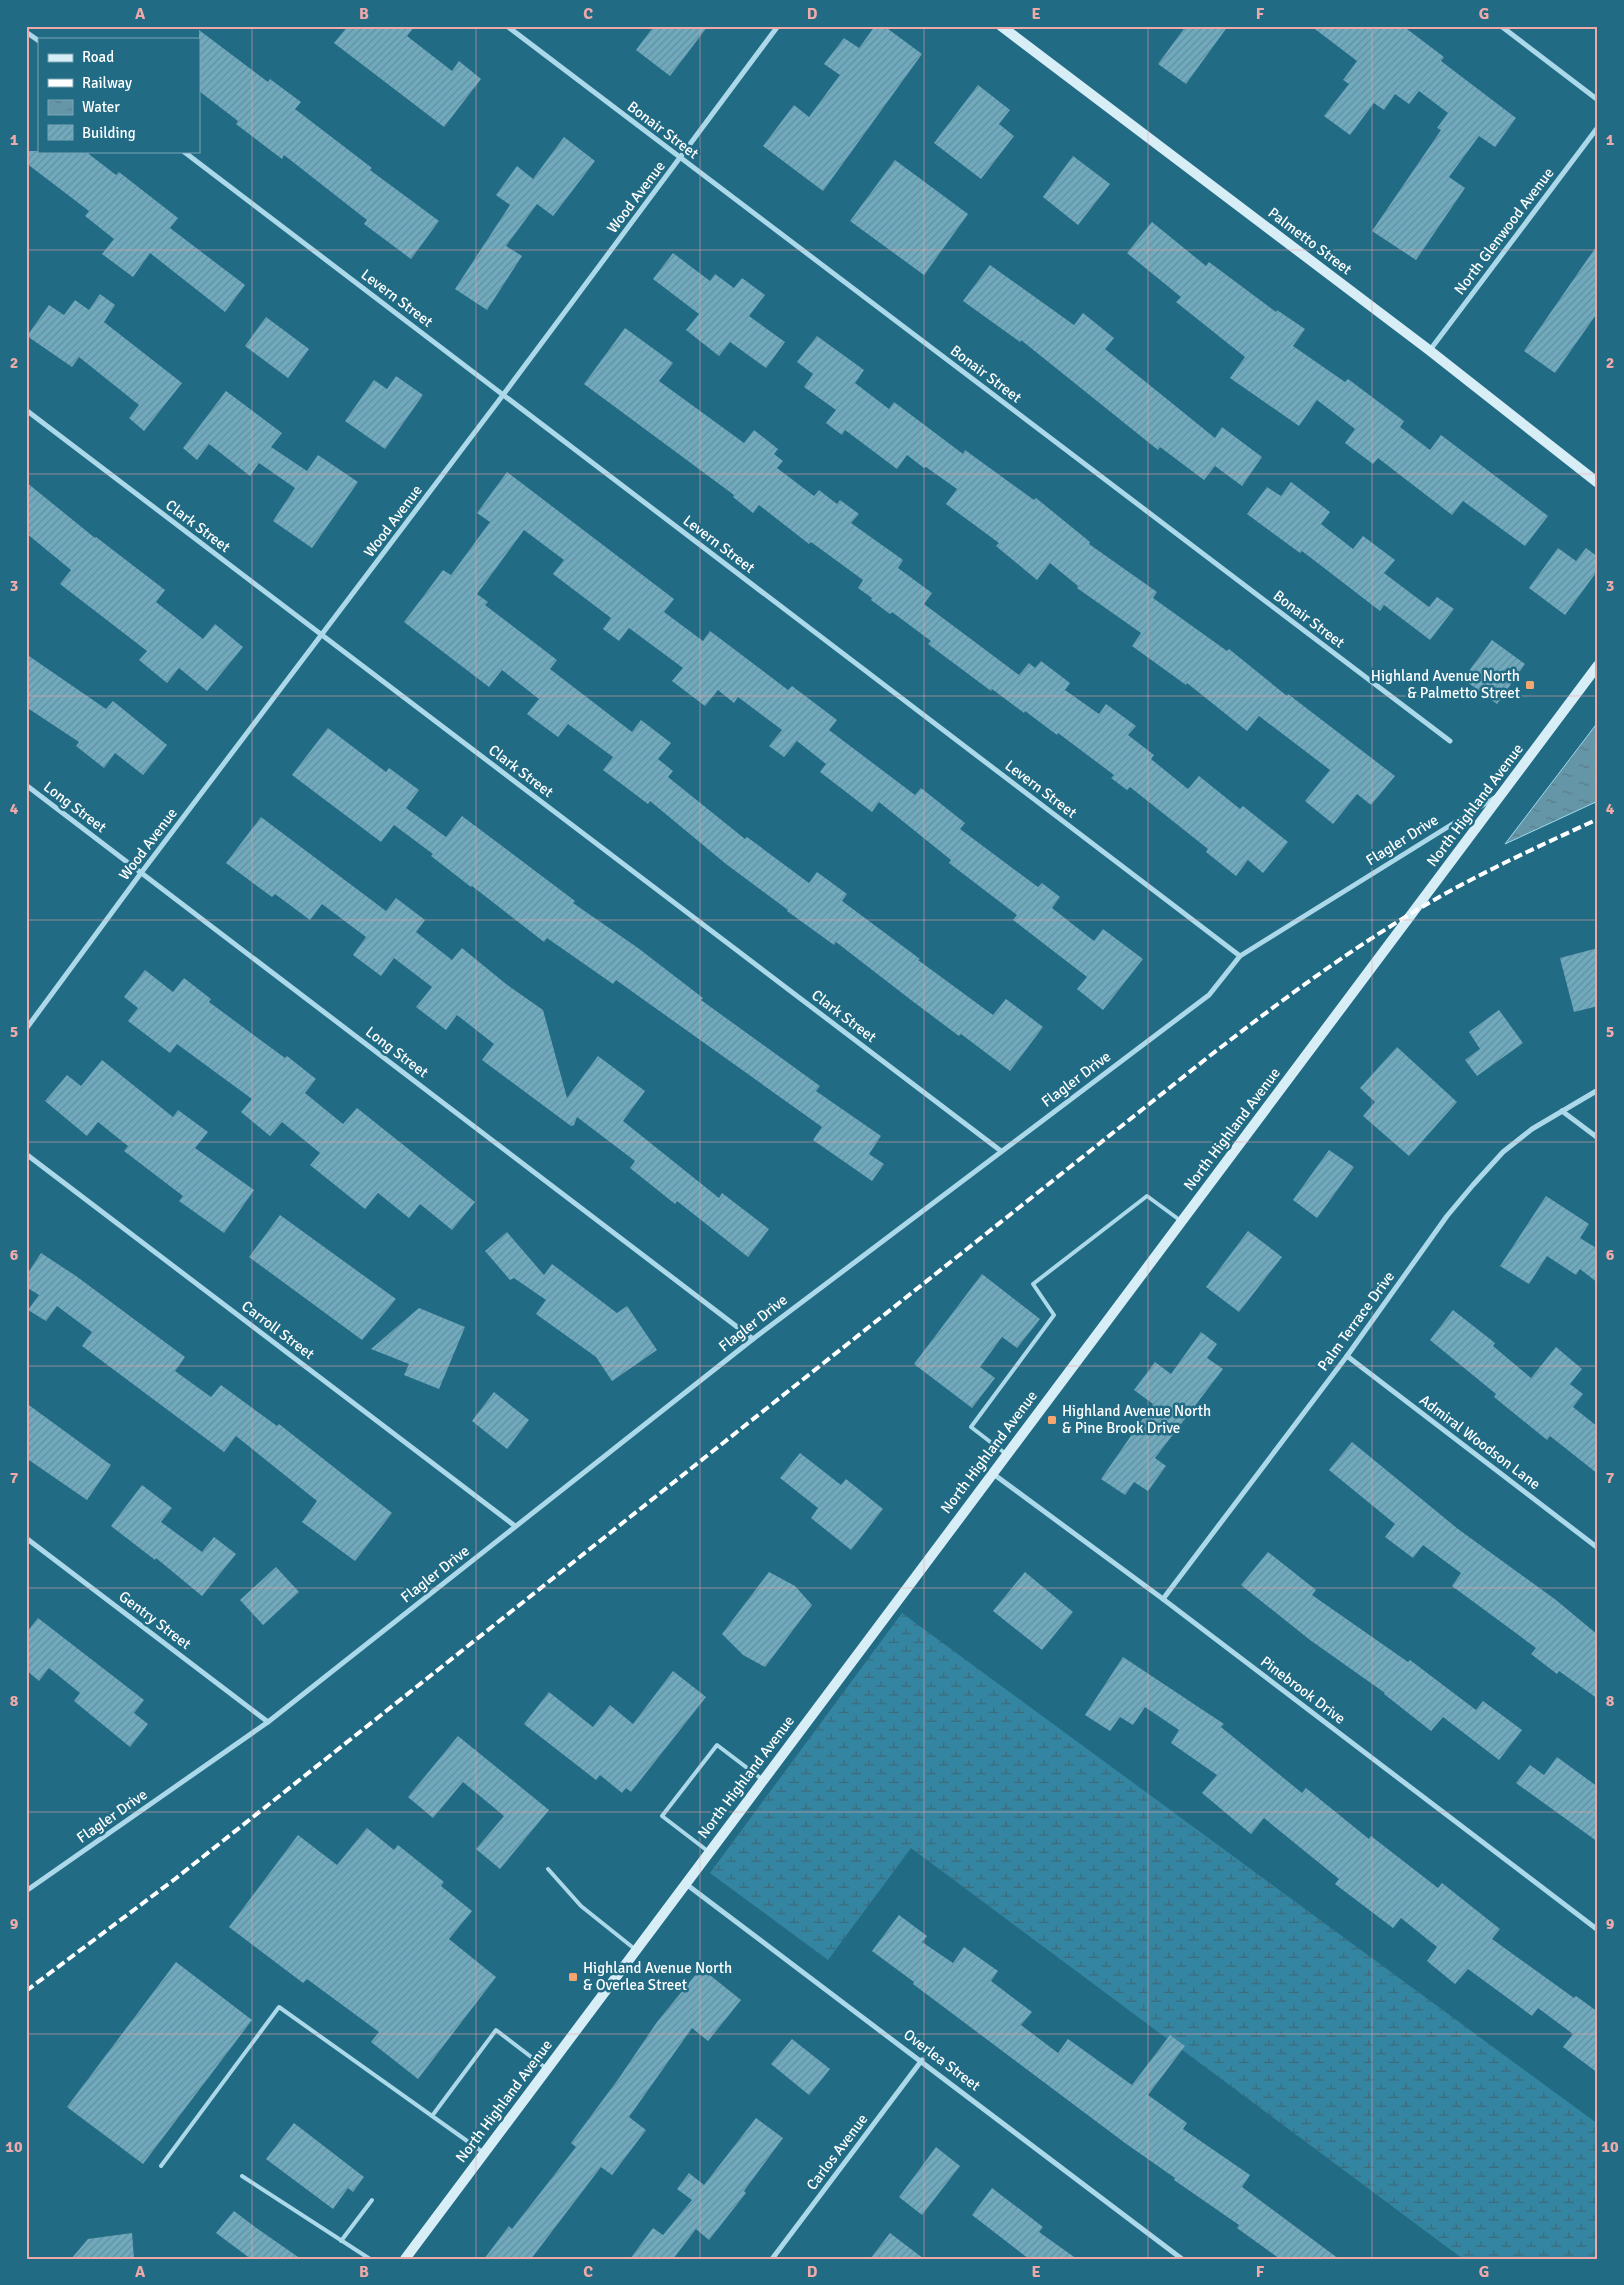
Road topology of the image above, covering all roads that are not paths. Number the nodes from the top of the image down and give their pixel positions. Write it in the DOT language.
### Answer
graph roads {
  1 [pos="507,26"];
  2 [pos="778,26"];
  3 [pos="1001,26"];
  4 [pos="1501,26"];
  5 [pos="26,32"];
  6 [pos="38,40"];
  7 [pos="1598,100"];
  8 [pos="1598,127"];
  9 [pos="184,152"];
  10 [pos="680,159"];
  11 [pos="1429,350"];
  12 [pos="503,395"];
  13 [pos="26,410"];
  14 [pos="1598,483"];
  15 [pos="321,635"];
  16 [pos="1598,665"];
  17 [pos="1450,741"];
  18 [pos="26,786"];
  19 [pos="1505,791"];
  20 [pos="141,873"];
  21 [pos="1240,956"];
  22 [pos="26,1030"];
  23 [pos="1598,1090"];
  24 [pos="1562,1111"];
  25 [pos="1598,1138"];
  26 [pos="1001,1151"];
  27 [pos="26,1154"];
  28 [pos="1181,1221"];
  29 [pos="753,1339"];
  30 [pos="1347,1356"];
  31 [pos="1006,1454"];
  32 [pos="992,1472"];
  33 [pos="515,1526"];
  34 [pos="26,1538"];
  35 [pos="1598,1548"];
  36 [pos="1163,1599"];
  37 [pos="268,1722"];
  38 [pos="763,1780"];
  39 [pos="709,1852"];
  40 [pos="548,1869"];
  41 [pos="686,1883"];
  42 [pos="26,1891"];
  43 [pos="1598,1930"];
  44 [pos="636,1950"];
  45 [pos="922,2060"];
  46 [pos="547,2069"];
  47 [pos="432,2116"];
  48 [pos="484,2153"];
  49 [pos="161,2166"];
  50 [pos="242,2176"];
  51 [pos="372,2200"];
  52 [pos="341,2241"];
  53 [pos="370,2259"];
  54 [pos="405,2259"];
  55 [pos="772,2259"];
  56 [pos="1182,2259"];
  1 -- 10 [label="street, Bonair Street"];
  2 -- 10 [label="street, Wood Avenue"];
  3 -- 11 [label="street, Palmetto Street"];
  4 -- 7 [label="street"];
  5 -- 6 [label="street"];
  8 -- 11 [label="street, North Glenwood Avenue"];
  9 -- 12 [label="street, Levern Street"];
  10 -- 12 [label="street, Wood Avenue"];
  10 -- 17 [label="street, Bonair Street"];
  11 -- 14 [label="street, Palmetto Street"];
  12 -- 15 [label="street, Wood Avenue"];
  12 -- 21 [label="street, Levern Street"];
  13 -- 15 [label="street, Clark Street"];
  15 -- 20 [label="street, Wood Avenue"];
  15 -- 26 [label="street, Clark Street"];
  16 -- 19 [label="street, North Highland Avenue"];
  18 -- 20 [label="street, Long Street"];
  19 -- 21 [label="street, Flagler Drive"];
  19 -- 28 [label="street, North Highland Avenue"];
  20 -- 22 [label="street, Wood Avenue"];
  20 -- 29 [label="street, Long Street"];
  21 -- 26 [label="street, Flagler Drive"];
  23 -- 24 [label="street, Palm Terrace Drive"];
  24 -- 25 [label="street"];
  24 -- 30 [label="street, Palm Terrace Drive"];
  26 -- 29 [label="street, Flagler Drive"];
  27 -- 33 [label="street, Carroll Street"];
  28 -- 31 [label="street, North Highland Avenue"];
  28 -- 31 [label="lane"];
  29 -- 33 [label="street, Flagler Drive"];
  30 -- 35 [label="street, Admiral Woodson Lane"];
  30 -- 36 [label="street, Palm Terrace Drive"];
  31 -- 32 [label="street, North Highland Avenue"];
  32 -- 36 [label="street, Pinebrook Drive"];
  32 -- 38 [label="street, North Highland Avenue"];
  33 -- 37 [label="street, Flagler Drive"];
  34 -- 37 [label="street, Gentry Street"];
  36 -- 43 [label="street, Pinebrook Drive"];
  37 -- 42 [label="street, Flagler Drive"];
  38 -- 39 [label="street, North Highland Avenue"];
  38 -- 39 [label="lane"];
  39 -- 41 [label="street, North Highland Avenue"];
  40 -- 44 [label="lane"];
  41 -- 44 [label="street, North Highland Avenue"];
  41 -- 45 [label="street, Overlea Street"];
  44 -- 46 [label="street, North Highland Avenue"];
  45 -- 55 [label="street, Carlos Avenue"];
  45 -- 56 [label="street, Overlea Street"];
  46 -- 47 [label="lane"];
  46 -- 48 [label="street, North Highland Avenue"];
  47 -- 48 [label="lane"];
  47 -- 49 [label="lane"];
  48 -- 54 [label="street, North Highland Avenue"];
  50 -- 52 [label="lane"];
  51 -- 52 [label="lane"];
  52 -- 53 [label="lane"];
}
